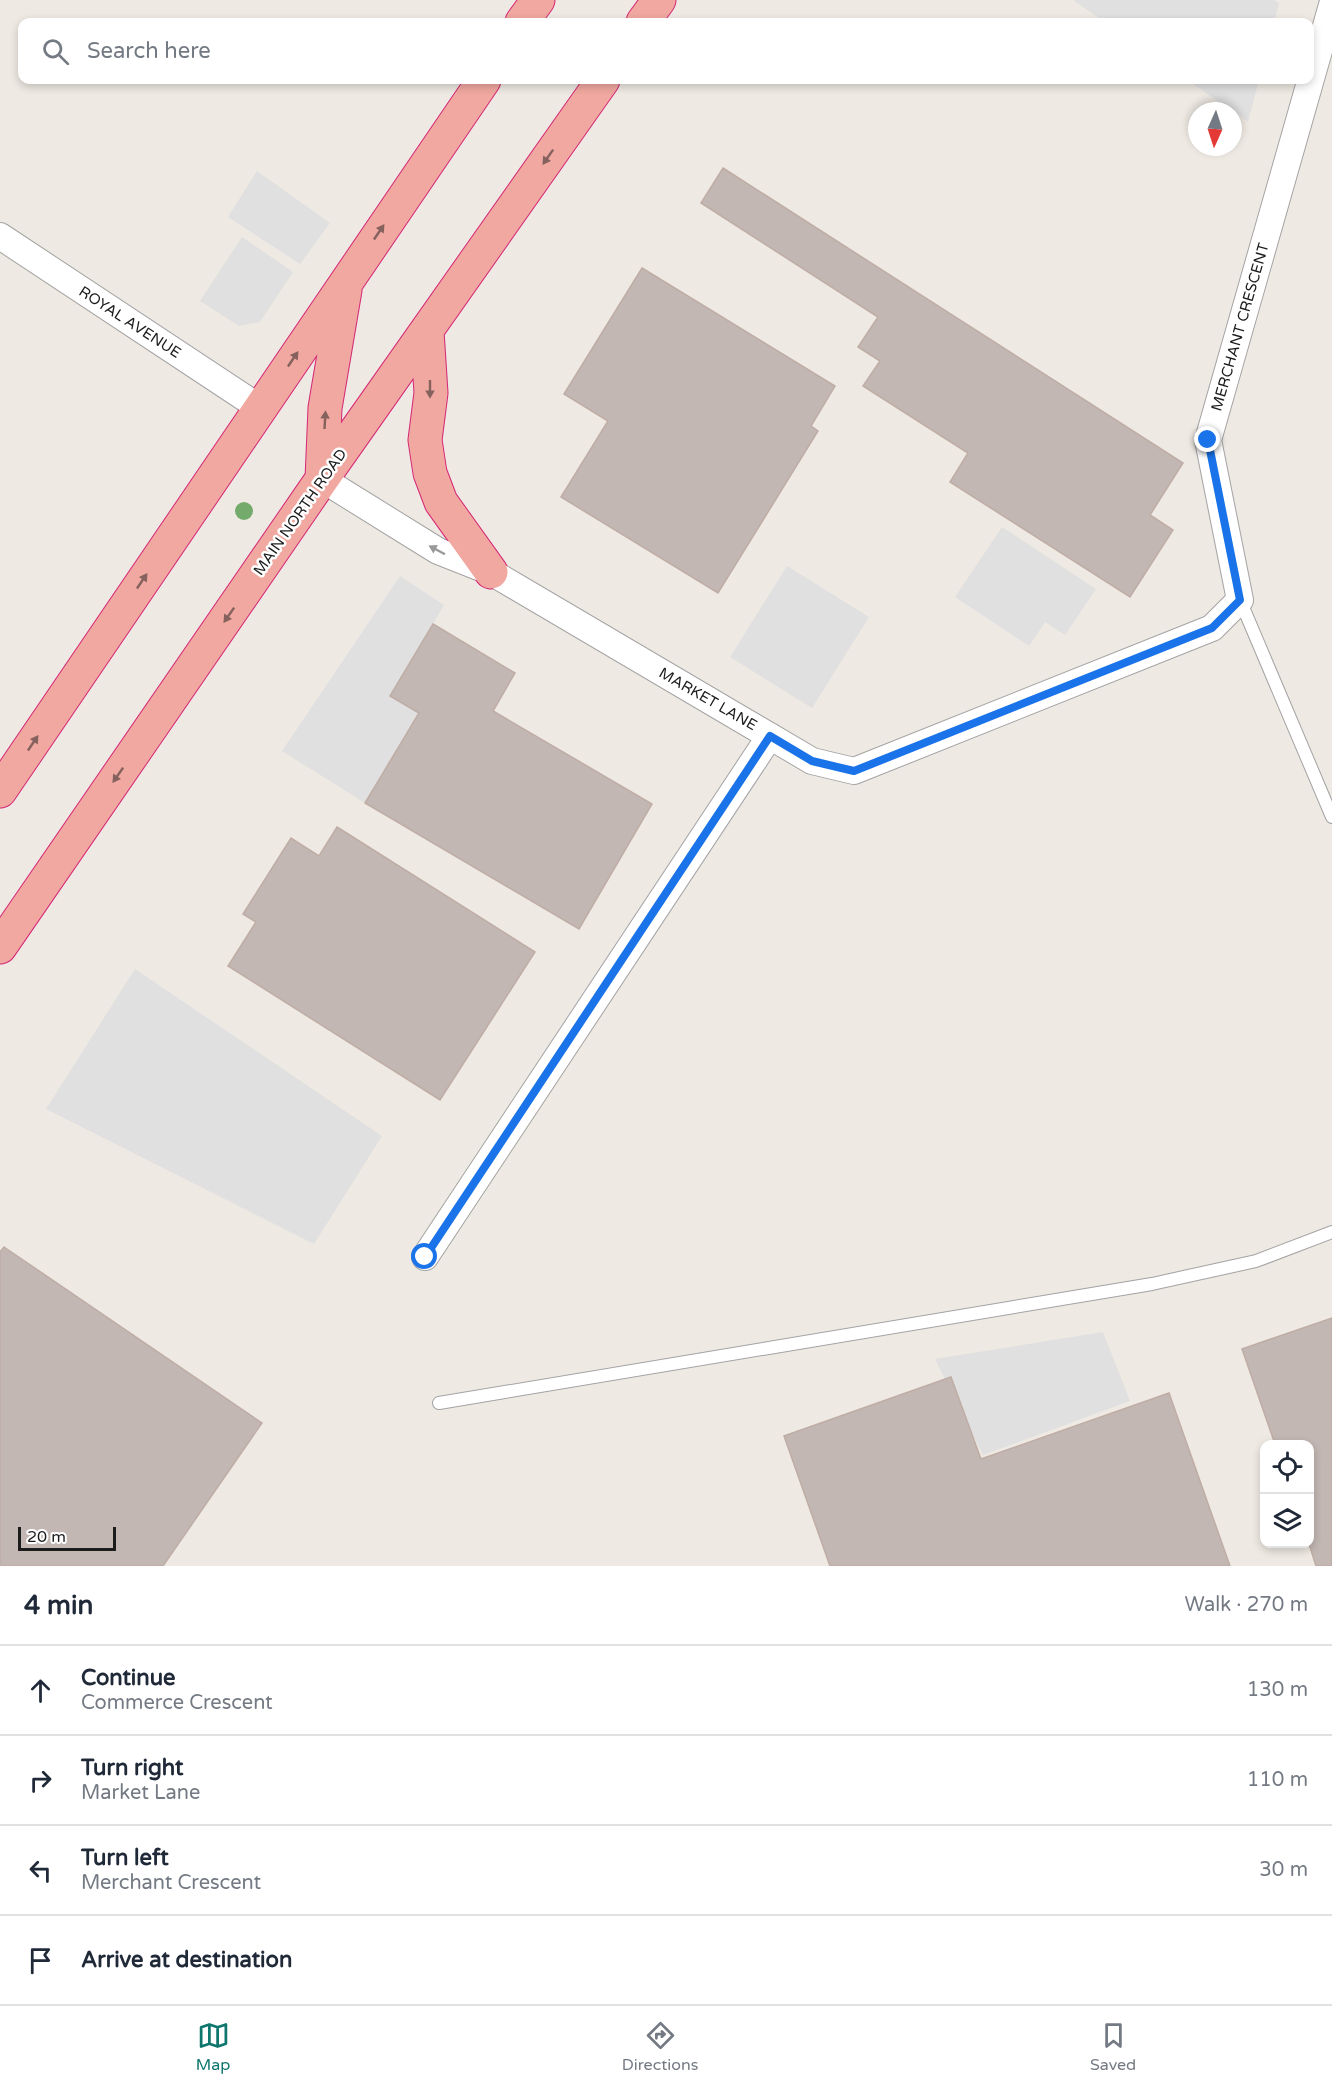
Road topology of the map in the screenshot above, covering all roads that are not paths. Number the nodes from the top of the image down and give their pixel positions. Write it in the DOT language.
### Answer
graph roads {
  1 [pos="538,0"];
  2 [pos="659,0"];
  3 [pos="1332,5"];
  4 [pos="525,18"];
  5 [pos="646,18"];
  6 [pos="1314,68"];
  7 [pos="481,84"];
  8 [pos="600,84"];
  9 [pos="1309,84"];
  10 [pos="0,236"];
  11 [pos="346,281"];
  12 [pos="427,331"];
  13 [pos="260,408"];
  14 [pos="322,479"];
  15 [pos="491,572"];
  16 [pos="1240,600"];
  17 [pos="770,736"];
  18 [pos="0,792"];
  19 [pos="1332,816"];
  20 [pos="0,947"];
  21 [pos="1332,1232"];
  22 [pos="425,1257"];
  23 [pos="439,1403"];
  1 -- 4 [label="highway"];
  2 -- 5 [label="highway"];
  3 -- 6 [label="street, MERCHANT CRESCENT"];
  11 -- 7 [label="highway, one-way"];
  8 -- 12 [label="highway, MAIN NORTH ROAD, one-way"];
  9 -- 16 [label="street, MERCHANT CRESCENT"];
  10 -- 13 [label="street, ROYAL AVENUE"];
  13 -- 11 [label="highway, one-way"];
  14 -- 11 [label="highway, one-way"];
  12 -- 14 [label="highway, MAIN NORTH ROAD"];
  12 -- 15 [label="highway, one-way"];
  18 -- 13 [label="highway, one-way"];
  15 -- 14 [label="street, MARKET LANE, one-way"];
  14 -- 20 [label="highway, MAIN NORTH ROAD, one-way"];
  15 -- 17 [label="street, MARKET LANE"];
  16 -- 17 [label="street, MARKET LANE"];
  16 -- 19 [label="lane, MERCHANT CRESCENT"];
  17 -- 22 [label="street"];
  21 -- 23 [label="lane"];
}
